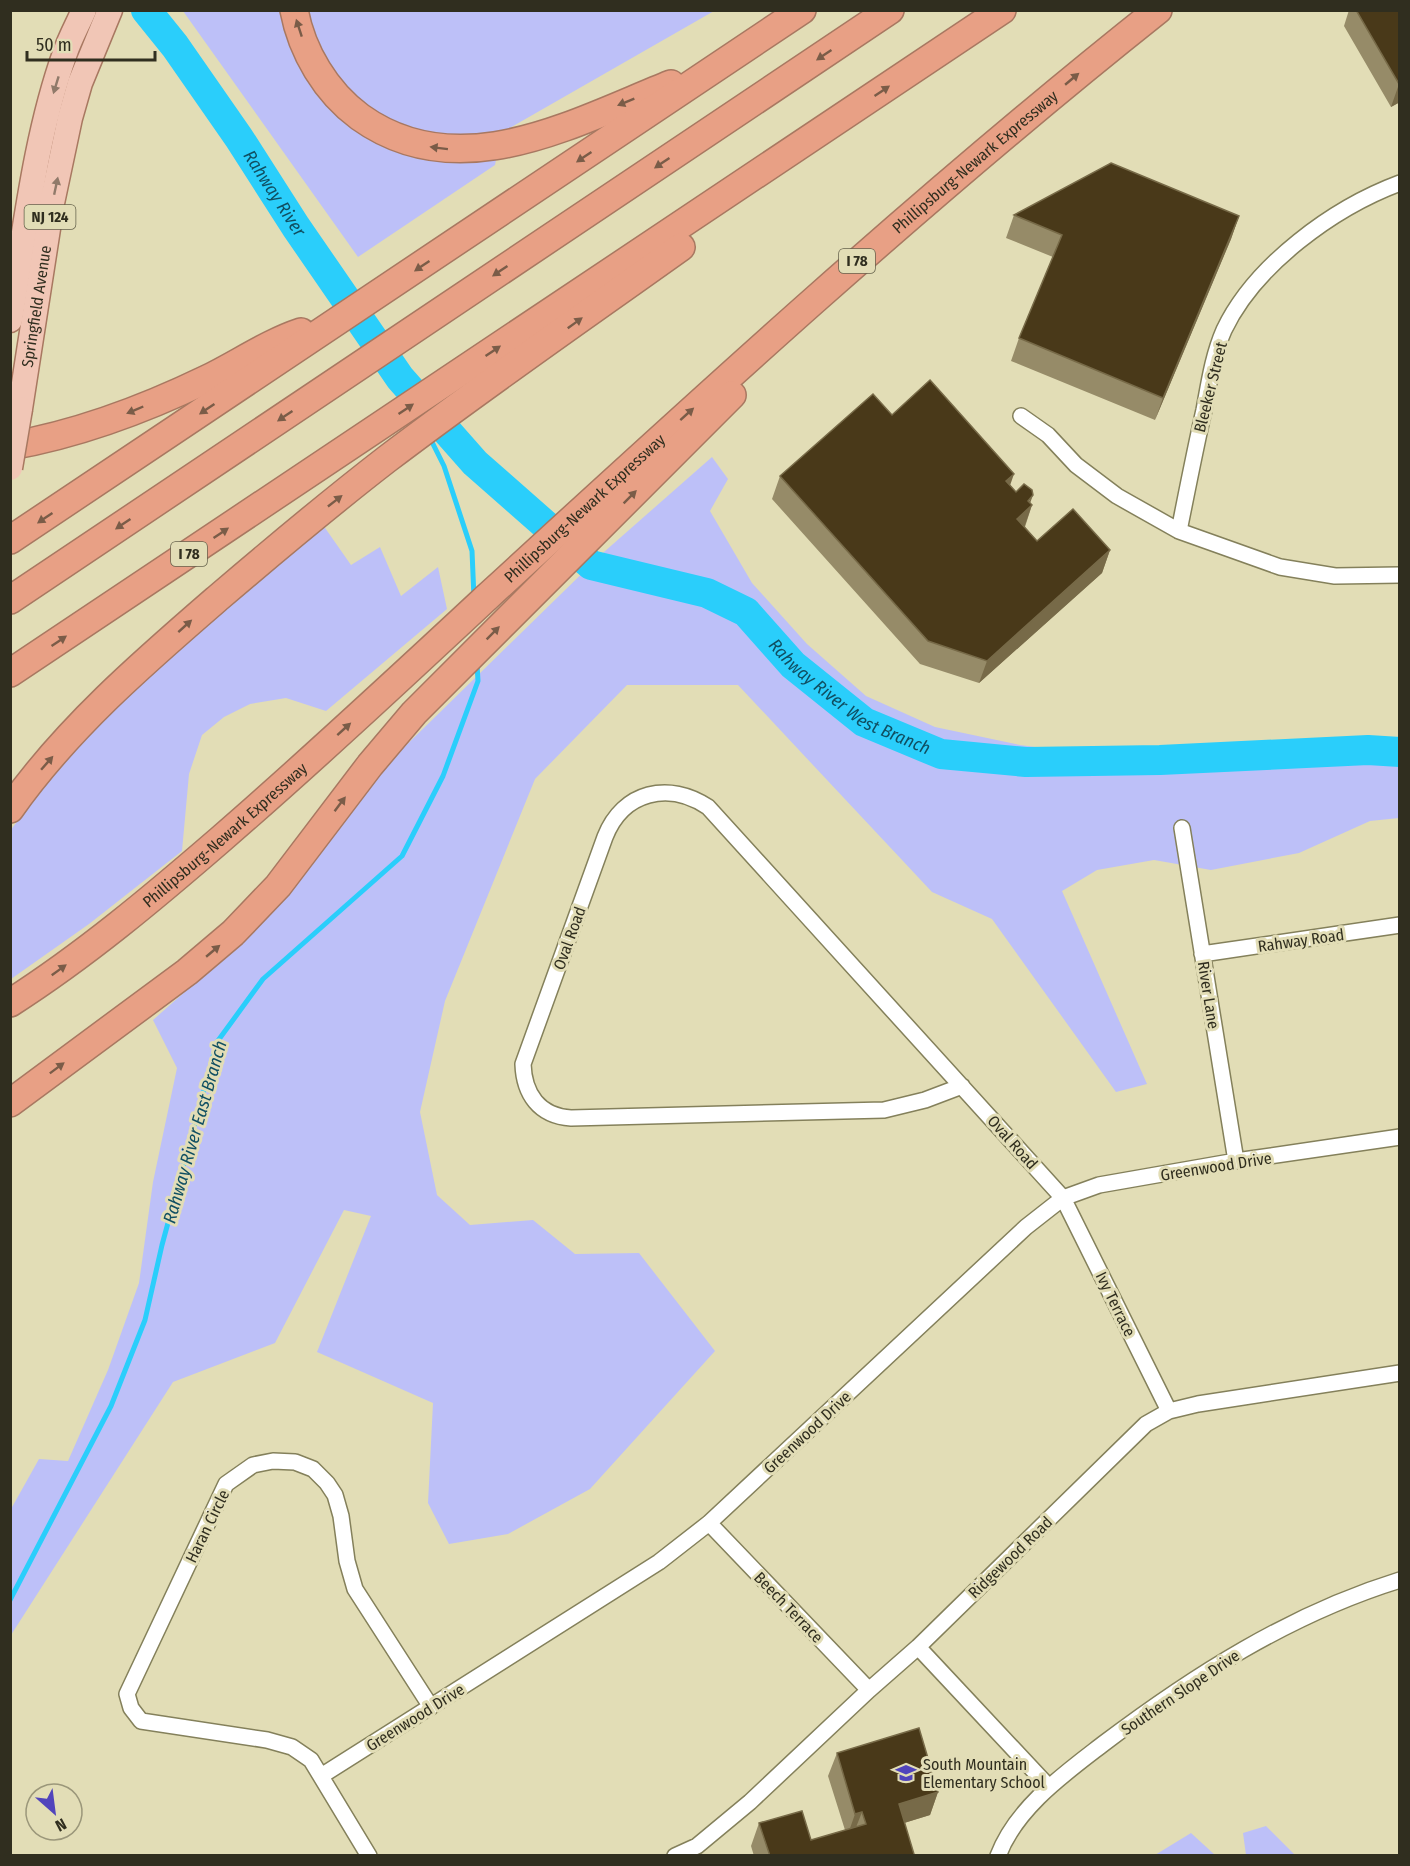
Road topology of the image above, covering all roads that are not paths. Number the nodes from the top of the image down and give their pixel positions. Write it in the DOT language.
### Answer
graph roads {
  1 [pos="84,10"];
  2 [pos="294,10"];
  3 [pos="802,10"];
  4 [pos="890,10"];
  5 [pos="1002,10"];
  6 [pos="1158,10"];
  7 [pos="105,20"];
  8 [pos="720,65"];
  9 [pos="851,112"];
  10 [pos="1400,183"];
  11 [pos="10,320"];
  12 [pos="305,337"];
  13 [pos="1021,416"];
  14 [pos="10,446"];
  15 [pos="10,468"];
  16 [pos="578,531"];
  17 [pos="1179,531"];
  18 [pos="10,540"];
  19 [pos="1400,575"];
  20 [pos="10,600"];
  21 [pos="10,674"];
  22 [pos="10,809"];
  23 [pos="1182,828"];
  24 [pos="1400,925"];
  25 [pos="1202,954"];
  26 [pos="10,1003"];
  27 [pos="962,1086"];
  28 [pos="10,1103"];
  29 [pos="1400,1137"];
  30 [pos="1236,1161"];
  31 [pos="1063,1198"];
  32 [pos="1400,1373"];
  33 [pos="1169,1411"];
  34 [pos="709,1523"];
  35 [pos="1400,1580"];
  36 [pos="918,1647"];
  37 [pos="869,1690"];
  38 [pos="431,1707"];
  39 [pos="321,1776"];
  40 [pos="1049,1787"];
  41 [pos="698,1850"];
  42 [pos="369,1856"];
  43 [pos="675,1856"];
  44 [pos="998,1856"];
  1 -- 11 [label="main road, Springfield Avenue / NJ 124, one-way"];
  8 -- 2 [label="highway, one-way"];
  3 -- 8 [label="highway"];
  4 -- 20 [label="highway, one-way"];
  9 -- 5 [label="highway, I 78, one-way"];
  16 -- 6 [label="highway, Phillipsburg-Newark Expressway / I 78, one-way"];
  15 -- 7 [label="main road, Springfield Avenue / NJ 124, one-way, bridge"];
  8 -- 12 [label="highway, one-way"];
  21 -- 9 [label="highway, I 78, one-way"];
  22 -- 9 [label="highway, one-way"];
  10 -- 17 [label="street, Bleeker Street"];
  12 -- 14 [label="highway, one-way"];
  12 -- 18 [label="highway, one-way"];
  13 -- 17 [label="street"];
  26 -- 16 [label="highway, Phillipsburg-Newark Expressway, one-way"];
  28 -- 16 [label="highway, one-way"];
  17 -- 19 [label="street"];
  23 -- 25 [label="street, River Lane"];
  24 -- 25 [label="street, Rahway Road"];
  25 -- 30 [label="street, River Lane"];
  27 -- 27 [label="street, Oval Road"];
  27 -- 31 [label="street, Oval Road"];
  29 -- 30 [label="street, Greenwood Drive"];
  30 -- 31 [label="street, Greenwood Drive"];
  31 -- 33 [label="street, Ivy Terrace"];
  31 -- 34 [label="street, Greenwood Drive"];
  32 -- 33 [label="street, Ridgewood Road"];
  33 -- 36 [label="street, Ridgewood Road"];
  34 -- 37 [label="street, Beech Terrace"];
  34 -- 38 [label="street, Greenwood Drive"];
  35 -- 40 [label="street, Southern Slope Drive"];
  36 -- 37 [label="street, Ridgewood Road"];
  36 -- 40 [label="street"];
  37 -- 41 [label="street, Ridgewood Road"];
  38 -- 39 [label="street, Greenwood Drive"];
  38 -- 39 [label="street, Haran Circle"];
  39 -- 42 [label="street"];
  40 -- 44 [label="street, Southern Slope Drive"];
  41 -- 43 [label="street, Ridgewood Road"];
}
